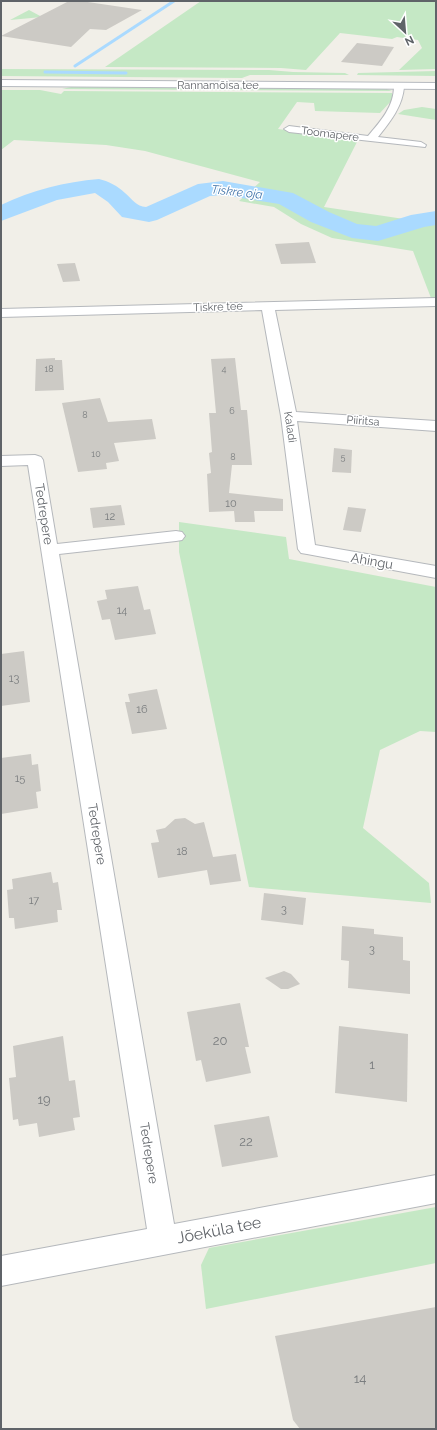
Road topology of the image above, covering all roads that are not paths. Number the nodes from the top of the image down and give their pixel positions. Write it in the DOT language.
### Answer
graph roads {
  1 [pos="1,78"];
  2 [pos="436,81"];
  3 [pos="1,83"];
  4 [pos="399,86"];
  5 [pos="436,86"];
  6 [pos="289,129"];
  7 [pos="371,139"];
  8 [pos="421,145"];
  9 [pos="436,302"];
  10 [pos="268,306"];
  11 [pos="1,313"];
  12 [pos="289,416"];
  13 [pos="436,426"];
  14 [pos="1,461"];
  15 [pos="176,536"];
  16 [pos="307,549"];
  17 [pos="50,550"];
  18 [pos="436,572"];
  19 [pos="436,1189"];
  20 [pos="163,1241"];
  21 [pos="1,1271"];
  1 -- 2 [label="street, Rannamõisa tee"];
  3 -- 4 [label="street, Rannamõisa tee"];
  4 -- 5 [label="street, Rannamõisa tee"];
  4 -- 7 [label="street, Toomapere"];
  6 -- 7 [label="street, Toomapere"];
  7 -- 8 [label="street, Toomapere"];
  9 -- 10 [label="street, Tiskre tee"];
  10 -- 11 [label="street, Tiskre tee"];
  10 -- 12 [label="street, Kaladi"];
  12 -- 13 [label="street, Piiritsa"];
  12 -- 16 [label="street, Kaladi"];
  14 -- 17 [label="street, Tedrepere"];
  15 -- 17 [label="street"];
  16 -- 18 [label="street, Ahingu"];
  17 -- 20 [label="street, Tedrepere"];
  19 -- 20 [label="street, Jõeküla tee"];
  20 -- 21 [label="street, Jõeküla tee"];
}
